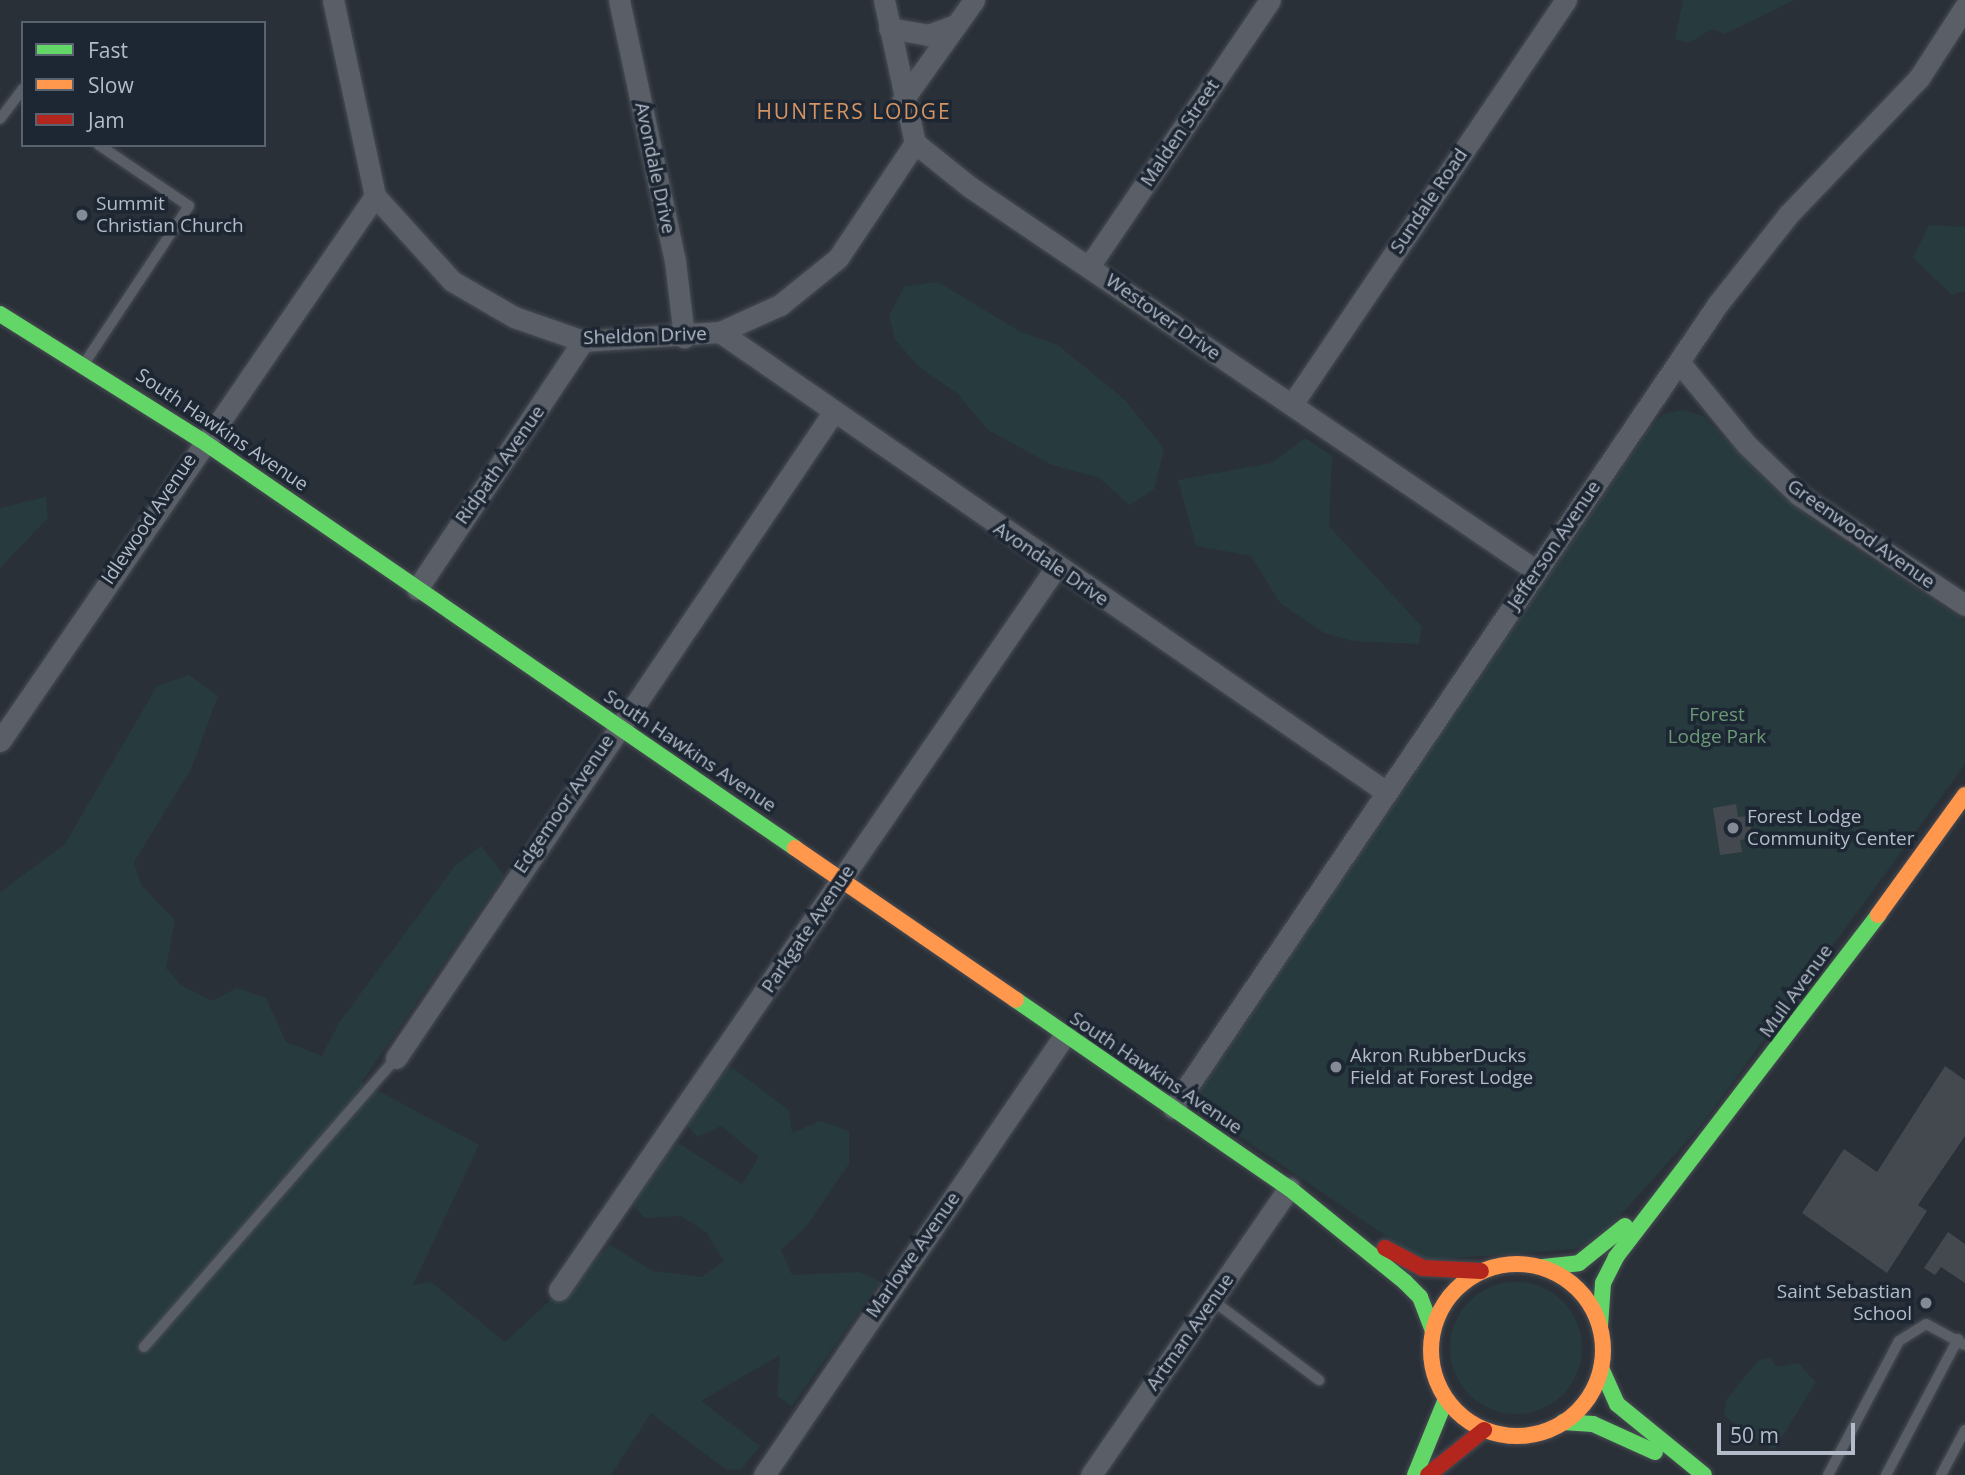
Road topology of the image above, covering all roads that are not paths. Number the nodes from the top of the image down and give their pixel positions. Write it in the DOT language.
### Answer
graph roads {
  1 [pos="333,0"];
  2 [pos="619,0"];
  3 [pos="884,0"];
  4 [pos="974,0"];
  5 [pos="1270,0"];
  6 [pos="1566,0"];
  7 [pos="1965,7"];
  8 [pos="956,25"];
  9 [pos="889,28"];
  10 [pos="21,93"];
  11 [pos="902,101"];
  12 [pos="0,120"];
  13 [pos="915,143"];
  14 [pos="102,147"];
  15 [pos="375,196"];
  16 [pos="1090,265"];
  17 [pos="0,314"];
  18 [pos="720,332"];
  19 [pos="684,337"];
  20 [pos="583,341"];
  21 [pos="1679,362"];
  22 [pos="84,364"];
  23 [pos="1293,403"];
  24 [pos="832,414"];
  25 [pos="201,440"];
  26 [pos="1056,568"];
  27 [pos="1535,570"];
  28 [pos="417,589"];
  29 [pos="1965,605"];
  30 [pos="617,726"];
  31 [pos="0,741"];
  32 [pos="1386,792"];
  33 [pos="1965,795"];
  34 [pos="841,880"];
  35 [pos="1064,1036"];
  36 [pos="396,1058"];
  37 [pos="1173,1108"];
  38 [pos="1289,1188"];
  39 [pos="1653,1205"];
  40 [pos="1350,1233"];
  41 [pos="1543,1267"];
  42 [pos="1480,1272"];
  43 [pos="559,1290"];
  44 [pos="1212,1300"];
  45 [pos="1600,1326"];
  46 [pos="1433,1331"];
  47 [pos="1961,1342"];
  48 [pos="144,1347"];
  49 [pos="1601,1368"];
  50 [pos="1319,1380"];
  51 [pos="1446,1399"];
  52 [pos="1563,1422"];
  53 [pos="1484,1430"];
  54 [pos="1965,1430"];
  55 [pos="1702,1474"];
  56 [pos="764,1475"];
  57 [pos="1091,1475"];
  58 [pos="1415,1475"];
  59 [pos="1428,1475"];
  60 [pos="1828,1475"];
  61 [pos="1886,1475"];
  62 [pos="1941,1475"];
  1 -- 15 [label="street"];
  2 -- 19 [label="street, Avondale Drive"];
  3 -- 9 [label="street"];
  4 -- 8 [label="street"];
  5 -- 16 [label="street, Malden Street"];
  6 -- 23 [label="street, Sundale Road"];
  7 -- 21 [label="street, Jefferson Avenue"];
  8 -- 9 [label="street"];
  8 -- 11 [label="street"];
  9 -- 11 [label="street"];
  10 -- 12 [label="lane"];
  11 -- 13 [label="street"];
  13 -- 16 [label="street, Westover Drive"];
  13 -- 18 [label="street, Sheldon Drive"];
  14 -- 22 [label="lane"];
  15 -- 20 [label="street, Sheldon Drive"];
  15 -- 25 [label="street, Idlewood Avenue"];
  16 -- 23 [label="street, Westover Drive"];
  17 -- 22 [label="main road, South Hawkins Avenue"];
  18 -- 19 [label="street, Sheldon Drive"];
  18 -- 24 [label="street, Avondale Drive"];
  19 -- 20 [label="street, Sheldon Drive"];
  20 -- 28 [label="street, Ridpath Avenue"];
  21 -- 27 [label="street, Jefferson Avenue"];
  21 -- 29 [label="street, Greenwood Avenue"];
  22 -- 25 [label="main road, South Hawkins Avenue"];
  23 -- 27 [label="street, Westover Drive"];
  24 -- 26 [label="street, Avondale Drive"];
  24 -- 30 [label="street, Edgemoor Avenue"];
  25 -- 28 [label="main road, South Hawkins Avenue"];
  25 -- 31 [label="street, Idlewood Avenue"];
  26 -- 32 [label="street, Avondale Drive"];
  26 -- 34 [label="street, Parkgate Avenue"];
  27 -- 32 [label="street, Jefferson Avenue"];
  28 -- 30 [label="main road, South Hawkins Avenue"];
  30 -- 34 [label="main road, South Hawkins Avenue"];
  30 -- 36 [label="street, Edgemoor Avenue"];
  32 -- 37 [label="street, Jefferson Avenue"];
  33 -- 39 [label="main road, Mull Avenue"];
  34 -- 35 [label="main road, South Hawkins Avenue"];
  34 -- 43 [label="street, Parkgate Avenue"];
  35 -- 37 [label="main road, South Hawkins Avenue"];
  35 -- 56 [label="street, Marlowe Avenue"];
  36 -- 48 [label="lane"];
  37 -- 38 [label="main road, South Hawkins Avenue"];
  38 -- 40 [label="main road, South Hawkins Avenue"];
  38 -- 44 [label="street, Artman Avenue"];
  39 -- 41 [label="main road, Mull Avenue"];
  39 -- 45 [label="main road, Mull Avenue"];
  40 -- 42 [label="main road, South Hawkins Avenue"];
  40 -- 46 [label="main road, South Hawkins Avenue"];
  41 -- 42 [label="main road"];
  41 -- 45 [label="main road"];
  42 -- 46 [label="main road"];
  44 -- 50 [label="lane"];
  44 -- 57 [label="street, Artman Avenue"];
  45 -- 49 [label="main road"];
  46 -- 51 [label="main road"];
  47 -- 60 [label="lane"];
  47 -- 61 [label="lane"];
  49 -- 52 [label="main road"];
  49 -- 55 [label="main road"];
  51 -- 53 [label="main road"];
  51 -- 58 [label="main road"];
  52 -- 53 [label="main road"];
  52 -- 55 [label="main road"];
  53 -- 59 [label="main road"];
  54 -- 62 [label="lane"];
}
